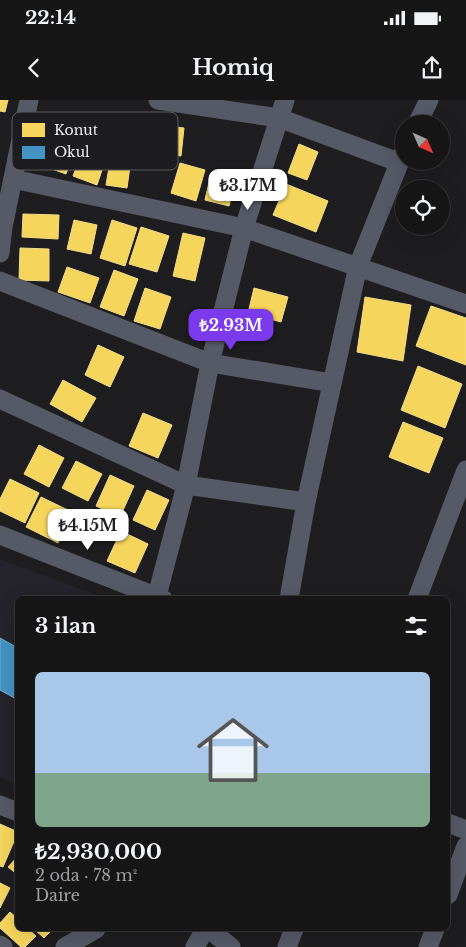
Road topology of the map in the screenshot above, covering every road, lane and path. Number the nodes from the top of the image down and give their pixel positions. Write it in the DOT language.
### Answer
graph roads {
  1 [pos="158,100"];
  2 [pos="285,100"];
  3 [pos="429,100"];
  4 [pos="422,115"];
  5 [pos="279,118"];
  6 [pos="395,154"];
  7 [pos="15,170"];
  8 [pos="396,170"];
  9 [pos="13,178"];
  10 [pos="2,226"];
  11 [pos="244,228"];
  12 [pos="0,253"];
  13 [pos="358,266"];
  14 [pos="0,281"];
  15 [pos="466,304"];
  16 [pos="210,364"];
  17 [pos="332,383"];
  18 [pos="0,399"];
  19 [pos="466,471"];
  20 [pos="186,485"];
  21 [pos="306,502"];
  22 [pos="0,535"];
  23 [pos="157,596"];
  24 [pos="160,596"];
  25 [pos="290,596"];
  26 [pos="418,596"];
  27 [pos="0,805"];
  28 [pos="15,811"];
  29 [pos="450,824"];
  30 [pos="466,830"];
  31 [pos="466,846"];
  32 [pos="450,890"];
  33 [pos="93,931"];
  34 [pos="206,931"];
  35 [pos="210,931"];
  36 [pos="293,931"];
  37 [pos="434,931"];
  38 [pos="66,947"];
  39 [pos="195,947"];
  40 [pos="231,947"];
  41 [pos="287,947"];
  42 [pos="428,947"];
  1 -- 5 [label="street"];
  2 -- 5 [label="street"];
  3 -- 4 [label="street"];
  5 -- 6 [label="street"];
  5 -- 11 [label="street"];
  7 -- 9 [label="street"];
  8 -- 13 [label="street"];
  9 -- 10 [label="street"];
  9 -- 11 [label="street"];
  10 -- 12 [label="street"];
  11 -- 13 [label="street"];
  11 -- 16 [label="street"];
  13 -- 15 [label="street"];
  13 -- 17 [label="street"];
  14 -- 16 [label="street"];
  16 -- 17 [label="street"];
  16 -- 20 [label="street"];
  17 -- 21 [label="street"];
  18 -- 20 [label="street"];
  19 -- 26 [label="street"];
  20 -- 21 [label="street"];
  20 -- 24 [label="street"];
  21 -- 25 [label="street"];
  22 -- 23 [label="street"];
  27 -- 28 [label="street"];
  29 -- 30 [label="street"];
  31 -- 32 [label="street"];
  33 -- 38 [label="street"];
  34 -- 39 [label="street"];
  35 -- 40 [label="street"];
  36 -- 41 [label="street"];
  37 -- 42 [label="street"];
}
